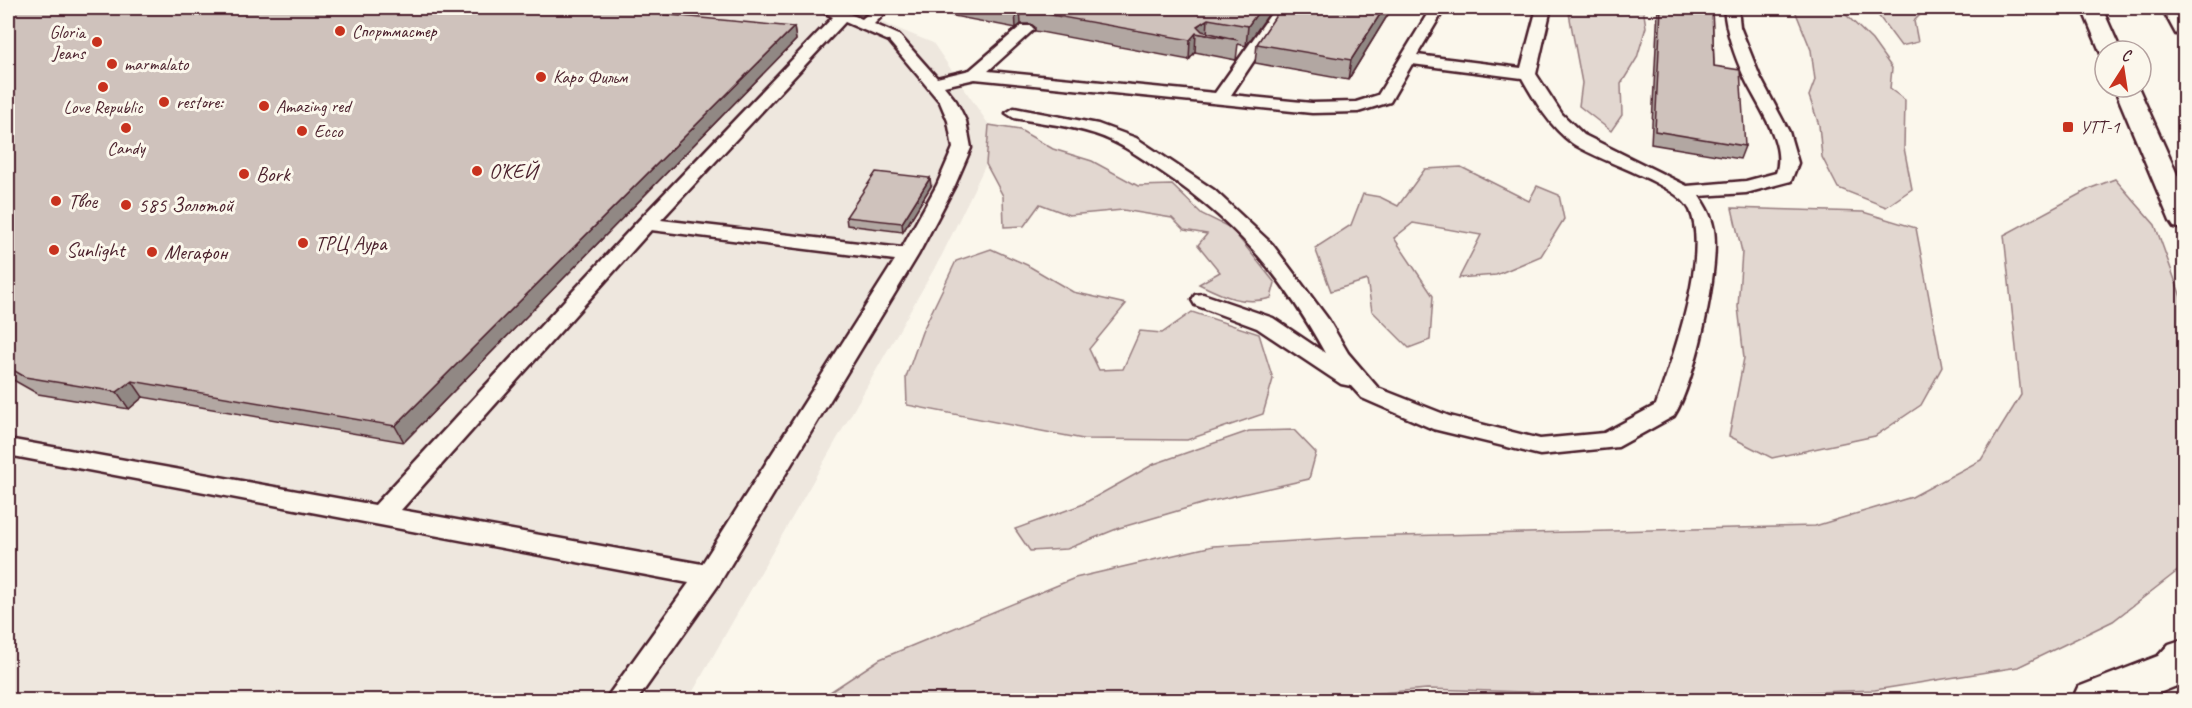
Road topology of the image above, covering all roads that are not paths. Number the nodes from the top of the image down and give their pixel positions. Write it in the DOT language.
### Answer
graph roads {
  1 [pos="824,8"];
  2 [pos="883,8"];
  3 [pos="1282,8"];
  4 [pos="1438,8"];
  5 [pos="1544,8"];
  6 [pos="1731,8"];
  7 [pos="2092,8"];
  8 [pos="2172,8"];
  9 [pos="2184,9"];
  10 [pos="844,15"];
  11 [pos="865,24"];
  12 [pos="1026,29"];
  13 [pos="2184,29"];
  14 [pos="2105,39"];
  15 [pos="1228,49"];
  16 [pos="1251,54"];
  17 [pos="1409,59"];
  18 [pos="975,74"];
  19 [pos="1528,74"];
  20 [pos="934,82"];
  21 [pos="2131,99"];
  22 [pos="1219,100"];
  23 [pos="1014,113"];
  24 [pos="1684,192"];
  25 [pos="2184,220"];
  26 [pos="646,224"];
  27 [pos="908,255"];
  28 [pos="1203,300"];
  29 [pos="1370,393"];
  30 [pos="8,447"];
  31 [pos="380,516"];
  32 [pos="709,576"];
  33 [pos="2184,657"];
  34 [pos="620,700"];
  35 [pos="2094,700"];
  1 -- 10 [label="lane"];
  2 -- 11 [label="lane"];
  3 -- 16 [label="lane"];
  4 -- 17 [label="lane"];
  5 -- 19 [label="lane"];
  6 -- 24 [label="lane"];
  7 -- 14 [label="main road"];
  8 -- 9 [label="main road"];
  8 -- 13 [label="main road"];
  10 -- 11 [label="lane"];
  10 -- 26 [label="lane"];
  11 -- 20 [label="lane"];
  12 -- 18 [label="lane"];
  15 -- 16 [label="lane"];
  16 -- 22 [label="lane"];
  17 -- 19 [label="lane"];
  17 -- 22 [label="lane"];
  18 -- 20 [label="lane"];
  18 -- 22 [label="lane"];
  19 -- 24 [label="lane"];
  20 -- 27 [label="lane"];
  21 -- 25 [label="main road"];
  23 -- 29 [label="lane"];
  24 -- 29 [label="lane"];
  26 -- 27 [label="lane"];
  26 -- 31 [label="lane"];
  27 -- 32 [label="lane"];
  28 -- 29 [label="lane"];
  30 -- 31 [label="lane"];
  31 -- 32 [label="lane"];
  32 -- 34 [label="lane"];
  33 -- 35 [label="main road"];
}
